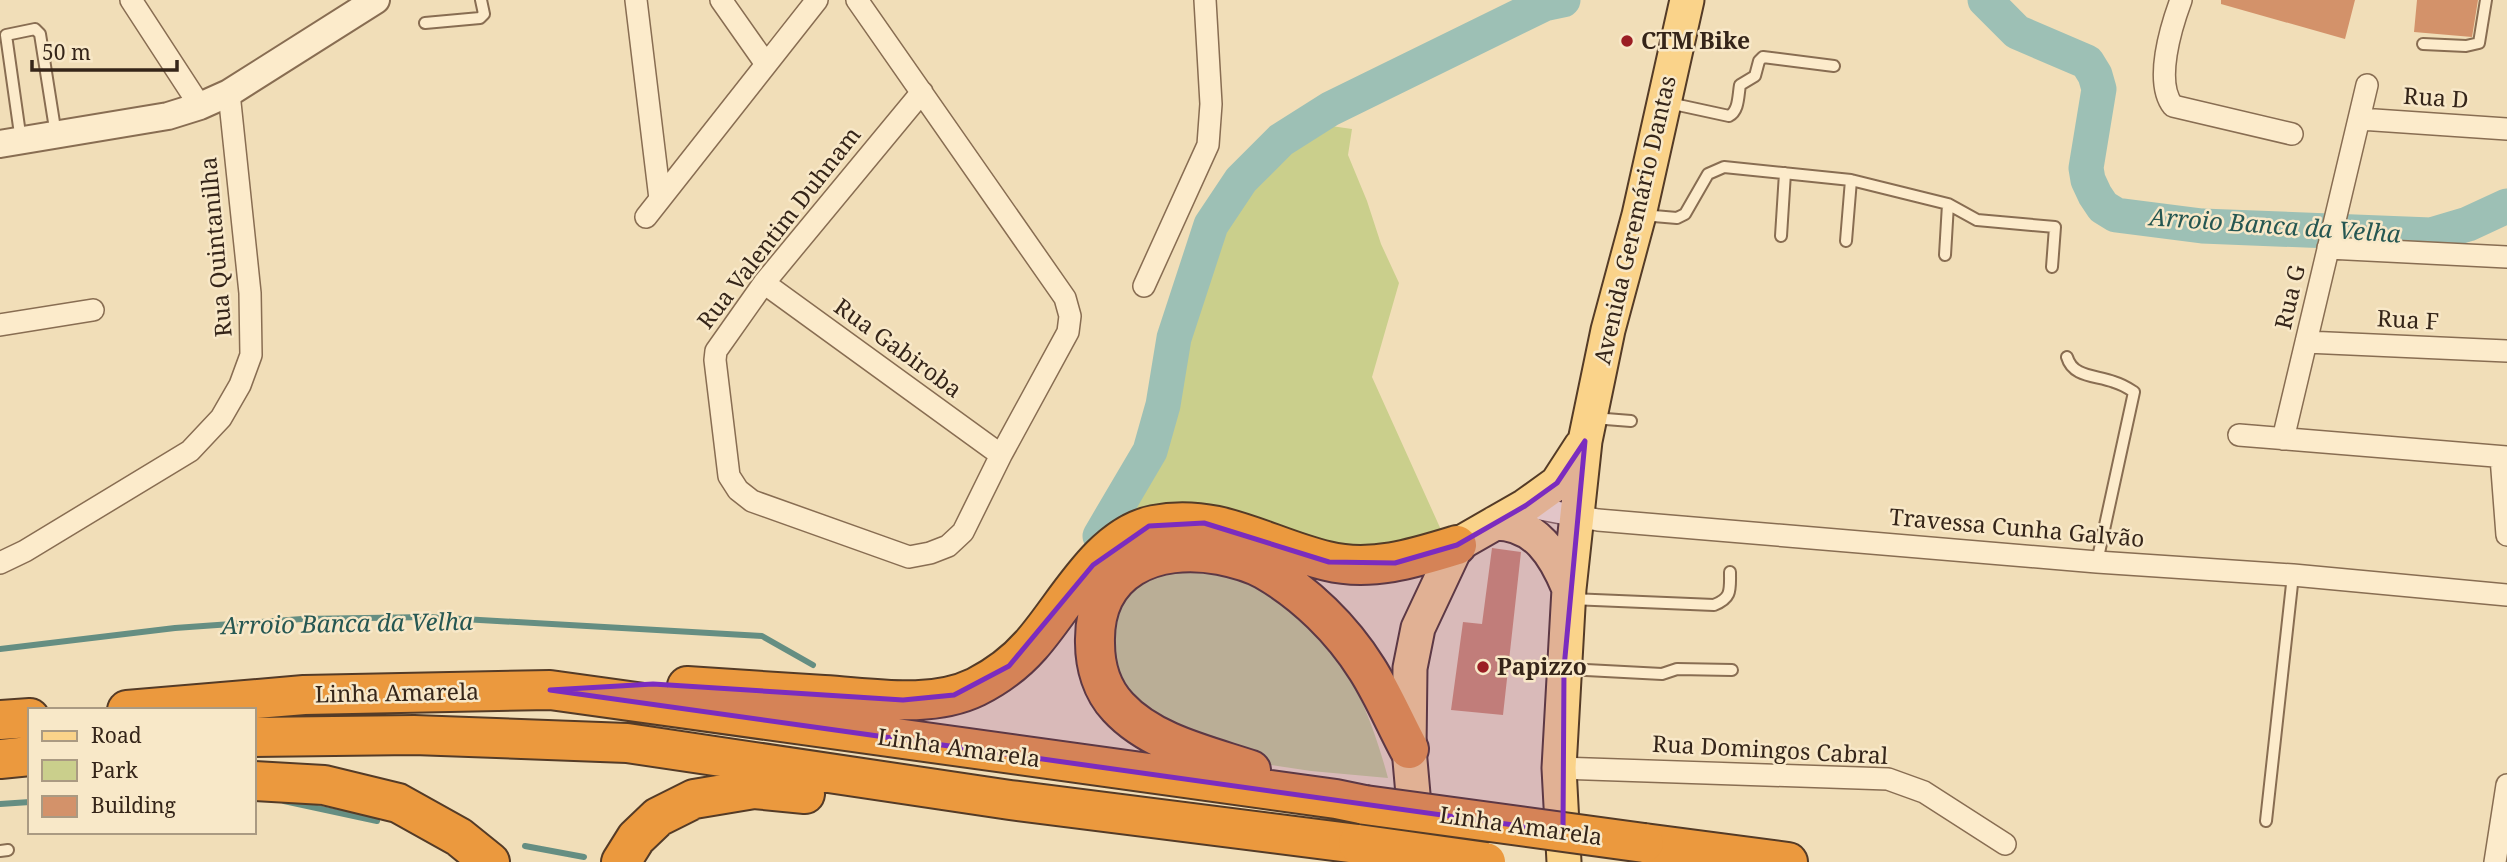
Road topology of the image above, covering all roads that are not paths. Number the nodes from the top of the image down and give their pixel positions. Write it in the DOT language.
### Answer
graph roads {
  1 [pos="131,0"];
  2 [pos="376,0"];
  3 [pos="481,0"];
  4 [pos="636,0"];
  5 [pos="721,0"];
  6 [pos="817,0"];
  7 [pos="857,0"];
  8 [pos="1205,0"];
  9 [pos="1687,0"];
  10 [pos="2181,0"];
  11 [pos="2486,0"];
  12 [pos="425,23"];
  13 [pos="3,36"];
  14 [pos="2423,44"];
  15 [pos="766,64"];
  16 [pos="1834,66"];
  17 [pos="2367,85"];
  18 [pos="922,92"];
  19 [pos="229,93"];
  20 [pos="1663,102"];
  21 [pos="200,106"];
  22 [pos="2360,119"];
  23 [pos="2507,129"];
  24 [pos="2292,134"];
  25 [pos="56,135"];
  26 [pos="10,142"];
  27 [pos="1785,173"];
  28 [pos="1851,180"];
  29 [pos="660,199"];
  30 [pos="1948,204"];
  31 [pos="1639,215"];
  32 [pos="646,217"];
  33 [pos="1781,236"];
  34 [pos="1846,241"];
  35 [pos="2328,248"];
  36 [pos="1945,255"];
  37 [pos="2507,257"];
  38 [pos="2052,267"];
  39 [pos="764,283"];
  40 [pos="1144,286"];
  41 [pos="93,310"];
  42 [pos="0,325"];
  43 [pos="2306,342"];
  44 [pos="2507,351"];
  45 [pos="2067,357"];
  46 [pos="1631,421"];
  47 [pos="1587,429"];
  48 [pos="2239,435"];
  49 [pos="2283,439"];
  50 [pos="1001,455"];
  51 [pos="2504,457"];
  52 [pos="1525,506"];
  53 [pos="1576,515"];
  54 [pos="1495,523"];
  55 [pos="2507,535"];
  56 [pos="1457,545"];
  57 [pos="2096,562"];
  58 [pos="0,563"];
  59 [pos="1730,572"];
  60 [pos="2293,575"];
  61 [pos="1569,594"];
  62 [pos="2507,595"];
  63 [pos="1564,668"];
  64 [pos="1732,670"];
  65 [pos="550,690"];
  66 [pos="151,708"];
  67 [pos="28,718"];
  68 [pos="0,720"];
  69 [pos="256,737"];
  70 [pos="1409,749"];
  71 [pos="28,756"];
  72 [pos="0,759"];
  73 [pos="1559,768"];
  74 [pos="256,781"];
  75 [pos="0,782"];
  76 [pos="28,782"];
  77 [pos="2507,785"];
  78 [pos="1010,800"];
  79 [pos="1351,802"];
  80 [pos="2266,821"];
  81 [pos="1416,828"];
  82 [pos="2005,844"];
  83 [pos="490,862"];
  84 [pos="621,862"];
  85 [pos="1396,862"];
  86 [pos="1435,862"];
  87 [pos="1486,862"];
  88 [pos="1564,862"];
  89 [pos="1788,862"];
  90 [pos="2495,862"];
  1 -- 21 [label="street"];
  2 -- 19 [label="street"];
  3 -- 12 [label="lane"];
  4 -- 29 [label="street"];
  5 -- 15 [label="street"];
  6 -- 15 [label="street"];
  7 -- 18 [label="street, Rua Valentim Duhnam"];
  8 -- 40 [label="street"];
  9 -- 20 [label="main road, Avenida Geremário Dantas"];
  10 -- 24 [label="street"];
  11 -- 14 [label="lane"];
  13 -- 25 [label="lane"];
  13 -- 26 [label="lane"];
  15 -- 29 [label="street"];
  16 -- 20 [label="lane"];
  17 -- 22 [label="street, Rua G"];
  18 -- 39 [label="street, Rua Valentim Duhnam"];
  18 -- 50 [label="street, Rua Valentim Duhnam"];
  19 -- 21 [label="street"];
  19 -- 58 [label="street, Rua Quintanilha"];
  20 -- 31 [label="main road, Avenida Geremário Dantas"];
  21 -- 25 [label="street"];
  22 -- 23 [label="street, Rua D"];
  22 -- 35 [label="street, Rua G"];
  25 -- 26 [label="street"];
  27 -- 28 [label="lane"];
  27 -- 31 [label="lane"];
  27 -- 33 [label="lane"];
  28 -- 30 [label="lane"];
  28 -- 34 [label="lane"];
  29 -- 32 [label="street"];
  30 -- 36 [label="lane"];
  30 -- 38 [label="lane"];
  31 -- 47 [label="main road, Avenida Geremário Dantas"];
  35 -- 37 [label="street"];
  35 -- 43 [label="street, Rua G"];
  39 -- 50 [label="street, Rua Gabiroba"];
  39 -- 50 [label="street, Rua Valentim Duhnam"];
  41 -- 42 [label="street"];
  43 -- 44 [label="street, Rua F"];
  43 -- 49 [label="street, Rua G"];
  45 -- 57 [label="lane"];
  46 -- 47 [label="lane"];
  47 -- 52 [label="main road, Avenida Geremário Dantas"];
  47 -- 53 [label="main road, Avenida Geremário Dantas"];
  48 -- 49 [label="street"];
  49 -- 51 [label="street"];
  51 -- 55 [label="street"];
  52 -- 53 [label="street, Travessa Cunha Galvão"];
  52 -- 54 [label="main road, Avenida Geremário Dantas"];
  53 -- 57 [label="street, Travessa Cunha Galvão"];
  53 -- 61 [label="main road, Avenida Geremário Dantas"];
  54 -- 56 [label="main road, Avenida Geremário Dantas"];
  54 -- 61 [label="main road"];
  56 -- 65 [label="highway"];
  56 -- 70 [label="main road"];
  57 -- 60 [label="street, Travessa Cunha Galvão"];
  59 -- 61 [label="lane"];
  60 -- 62 [label="street, Travessa Cunha Galvão"];
  60 -- 80 [label="lane"];
  61 -- 63 [label="main road, Avenida Geremário Dantas"];
  63 -- 64 [label="lane"];
  63 -- 73 [label="main road, Avenida Geremário Dantas"];
  65 -- 66 [label="highway, Linha Amarela"];
  65 -- 79 [label="highway, Linha Amarela"];
  67 -- 68 [label="highway"];
  69 -- 78 [label="highway, Linha Amarela"];
  70 -- 79 [label="highway"];
  70 -- 81 [label="main road"];
  71 -- 72 [label="highway"];
  73 -- 82 [label="street, Rua Domingos Cabral"];
  73 -- 88 [label="main road, Avenida Geremário Dantas"];
  74 -- 83 [label="highway"];
  75 -- 76 [label="highway"];
  77 -- 90 [label="street"];
  78 -- 84 [label="highway"];
  78 -- 87 [label="highway, Linha Amarela, bridge"];
  79 -- 89 [label="highway, Linha Amarela, bridge"];
  81 -- 85 [label="highway"];
  81 -- 86 [label="main road"];
}
